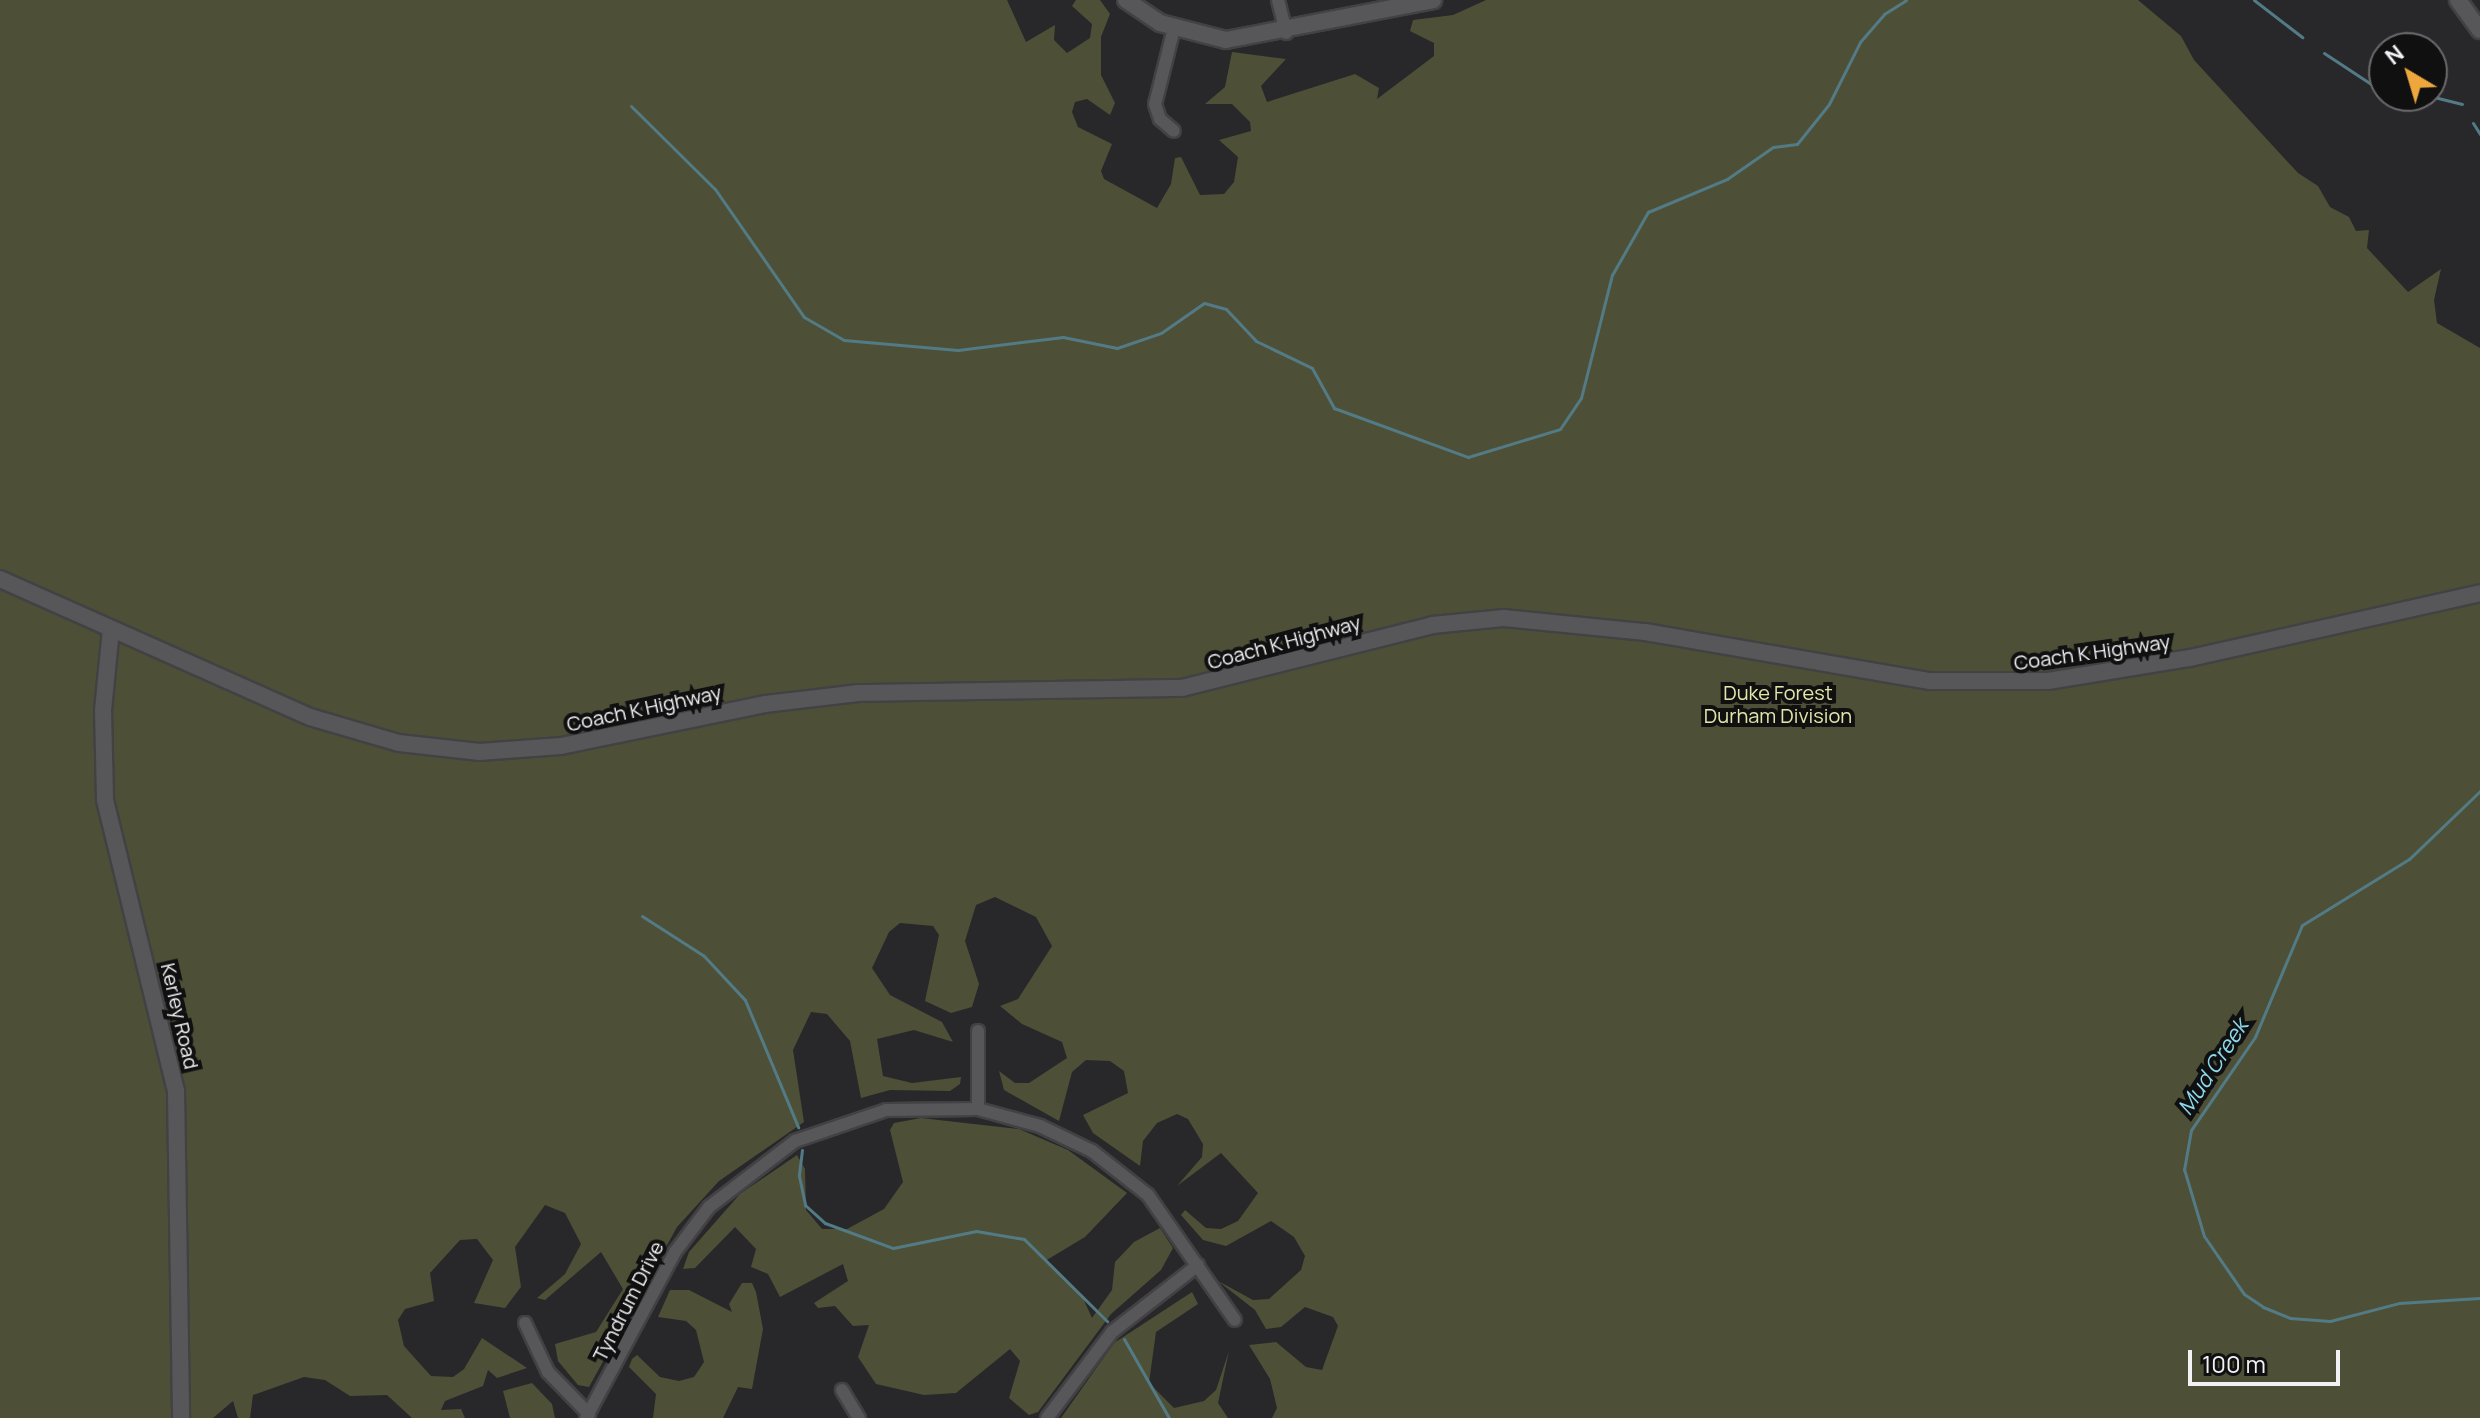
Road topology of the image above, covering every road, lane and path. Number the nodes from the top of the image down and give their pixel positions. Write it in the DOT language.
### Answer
graph roads {
  1 [pos="1126,0"];
  2 [pos="1278,0"];
  3 [pos="1433,0"];
  4 [pos="2458,0"];
  5 [pos="1174,28"];
  6 [pos="2480,30"];
  7 [pos="1286,33"];
  8 [pos="1174,131"];
  9 [pos="0,579"];
  10 [pos="2480,593"];
  11 [pos="111,629"];
  12 [pos="978,1031"];
  13 [pos="978,1109"];
  14 [pos="1198,1265"];
  15 [pos="1235,1320"];
  16 [pos="525,1323"];
  17 [pos="842,1390"];
  18 [pos="588,1417"];
  19 [pos="181,1418"];
  20 [pos="859,1418"];
  21 [pos="1047,1418"];
  1 -- 5 [label="street"];
  2 -- 7 [label="street"];
  3 -- 7 [label="street"];
  4 -- 6 [label="street"];
  5 -- 7 [label="street"];
  5 -- 8 [label="street"];
  9 -- 11 [label="street, Coach K Highway"];
  10 -- 11 [label="street, Coach K Highway"];
  11 -- 19 [label="street, Kerley Road"];
  12 -- 13 [label="street"];
  13 -- 14 [label="street, Tyndrum Drive"];
  13 -- 18 [label="street, Tyndrum Drive"];
  14 -- 15 [label="street, Tyndrum Drive"];
  14 -- 21 [label="street"];
  16 -- 18 [label="street"];
  17 -- 20 [label="street"];
}
